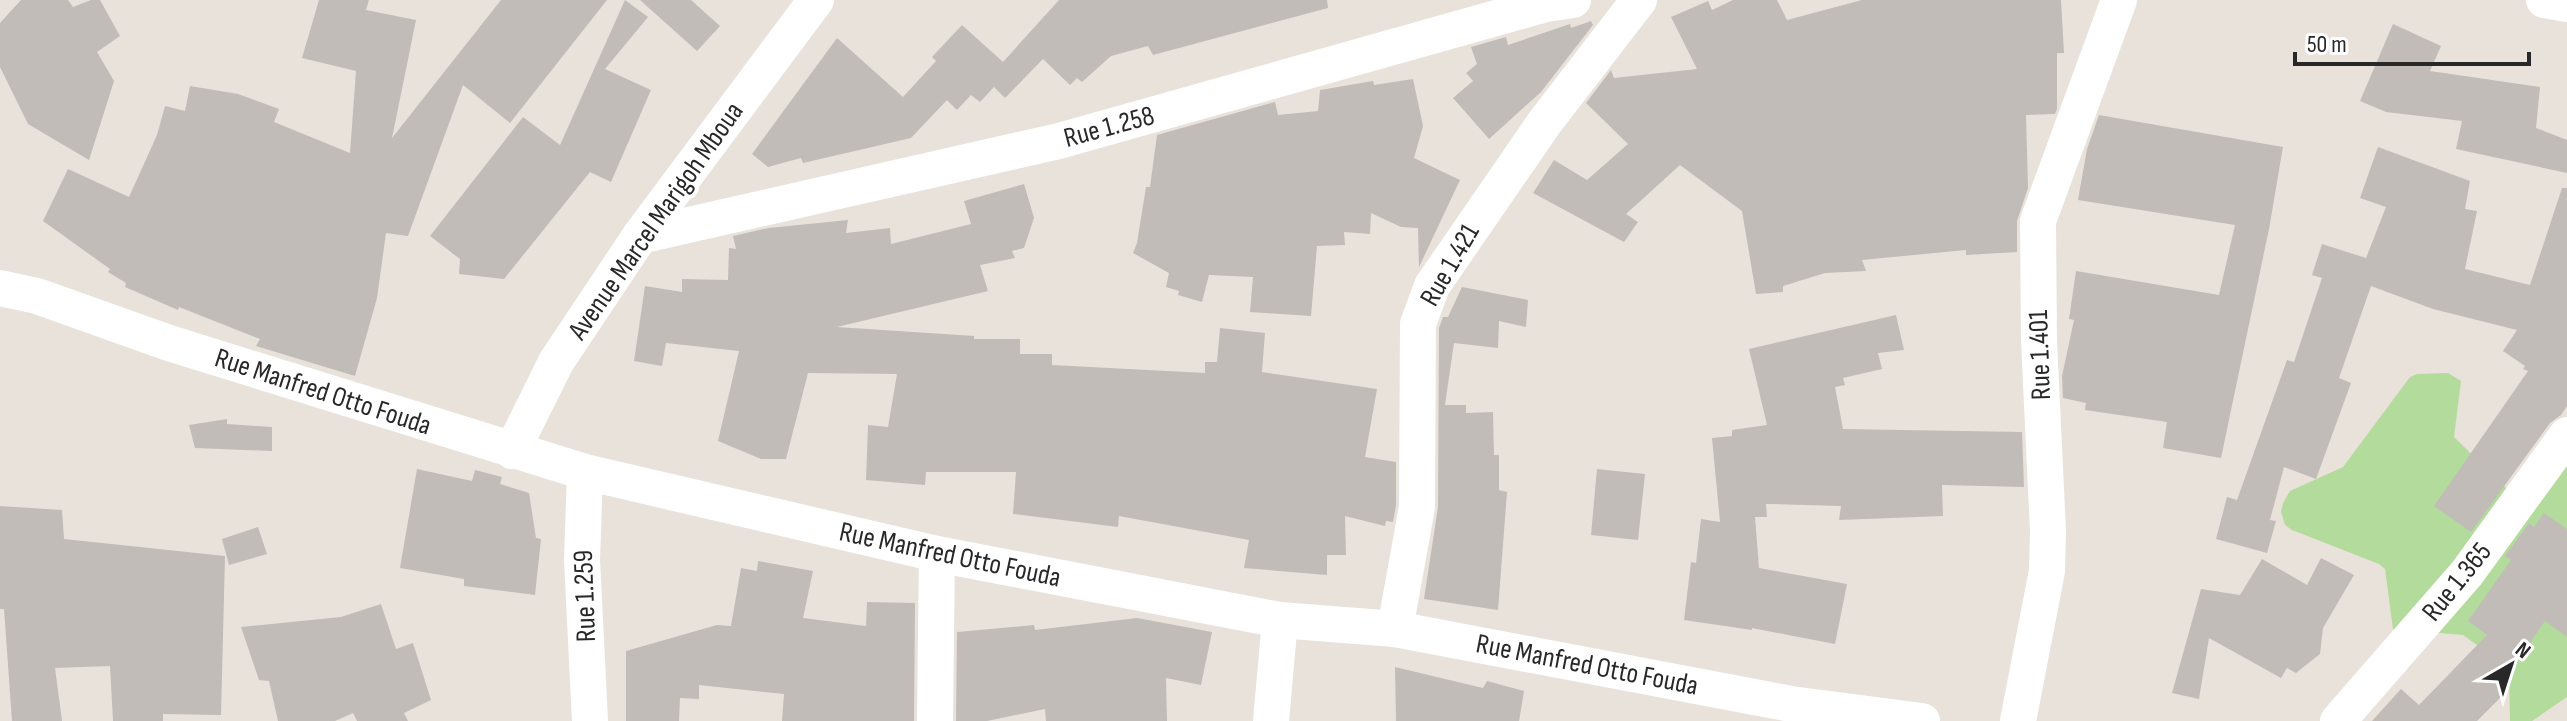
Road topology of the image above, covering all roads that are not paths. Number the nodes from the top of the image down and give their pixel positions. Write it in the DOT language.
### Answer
graph roads {
  1 [pos="816,0"];
  2 [pos="1573,0"];
  3 [pos="1639,0"];
  4 [pos="2119,0"];
  5 [pos="2544,0"];
  6 [pos="2567,4"];
  7 [pos="640,236"];
  8 [pos="0,288"];
  9 [pos="2567,435"];
  10 [pos="512,451"];
  11 [pos="585,472"];
  12 [pos="937,554"];
  13 [pos="1280,620"];
  14 [pos="1395,629"];
  15 [pos="1790,712"];
  16 [pos="590,721"];
  17 [pos="935,721"];
  18 [pos="1271,721"];
  19 [pos="1922,721"];
  20 [pos="2018,721"];
  21 [pos="2338,721"];
  1 -- 7 [label="street, Avenue Marcel Marigoh Mboua"];
  2 -- 7 [label="street, Rue 1.258"];
  3 -- 14 [label="street, Rue 1.421"];
  4 -- 20 [label="street, Rue 1.401"];
  5 -- 6 [label="street"];
  7 -- 10 [label="street, Avenue Marcel Marigoh Mboua"];
  8 -- 10 [label="street, Rue Manfred Otto Fouda"];
  9 -- 21 [label="street, Rue 1.365"];
  10 -- 11 [label="street, Rue Manfred Otto Fouda"];
  11 -- 12 [label="street, Rue Manfred Otto Fouda"];
  11 -- 16 [label="street, Rue 1.259"];
  12 -- 13 [label="street, Rue Manfred Otto Fouda"];
  12 -- 17 [label="street"];
  13 -- 14 [label="street, Rue Manfred Otto Fouda"];
  13 -- 18 [label="street"];
  14 -- 15 [label="street, Rue Manfred Otto Fouda"];
  15 -- 19 [label="street, Rue Manfred Otto Fouda"];
}
